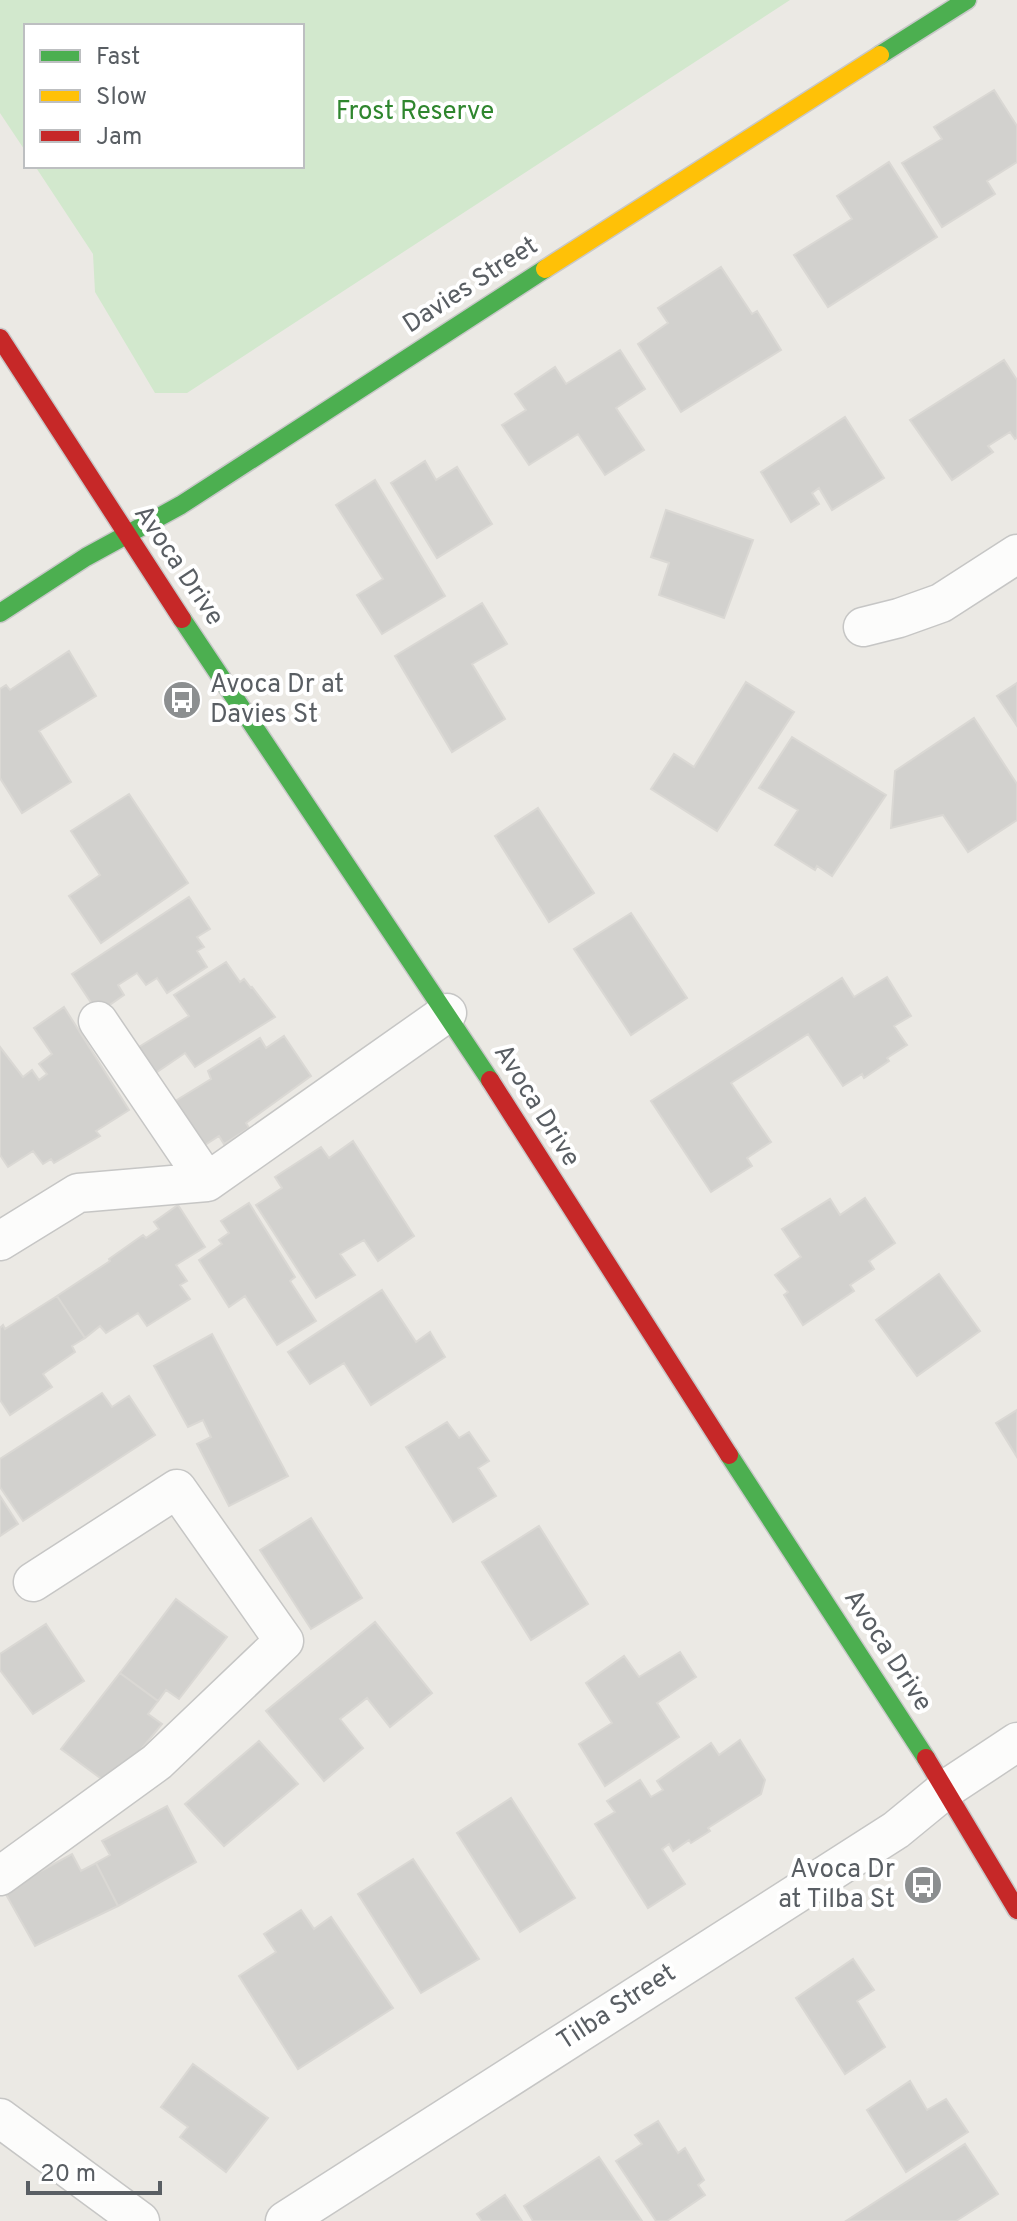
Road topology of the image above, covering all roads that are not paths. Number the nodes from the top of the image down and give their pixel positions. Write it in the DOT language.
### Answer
graph roads {
  1 [pos="967,0"];
  2 [pos="0,338"];
  3 [pos="126,535"];
  4 [pos="1017,554"];
  5 [pos="0,613"];
  6 [pos="863,627"];
  7 [pos="447,1013"];
  8 [pos="98,1021"];
  9 [pos="207,1182"];
  10 [pos="0,1241"];
  11 [pos="33,1582"];
  12 [pos="1017,1742"];
  13 [pos="946,1789"];
  14 [pos="0,1876"];
  15 [pos="1017,1910"];
  16 [pos="0,2118"];
  17 [pos="302,2216"];
  18 [pos="140,2221"];
  1 -- 3 [label="main road, Davies Street"];
  2 -- 3 [label="main road, Avoca Drive"];
  3 -- 5 [label="main road, Davies Street"];
  3 -- 7 [label="main road, Avoca Drive"];
  4 -- 6 [label="street"];
  7 -- 9 [label="street"];
  7 -- 13 [label="main road, Avoca Drive"];
  8 -- 9 [label="street"];
  9 -- 10 [label="street"];
  11 -- 14 [label="street"];
  12 -- 13 [label="street, Tilba Street"];
  13 -- 15 [label="main road, Avoca Drive"];
  13 -- 17 [label="street, Tilba Street"];
  16 -- 18 [label="street"];
}
